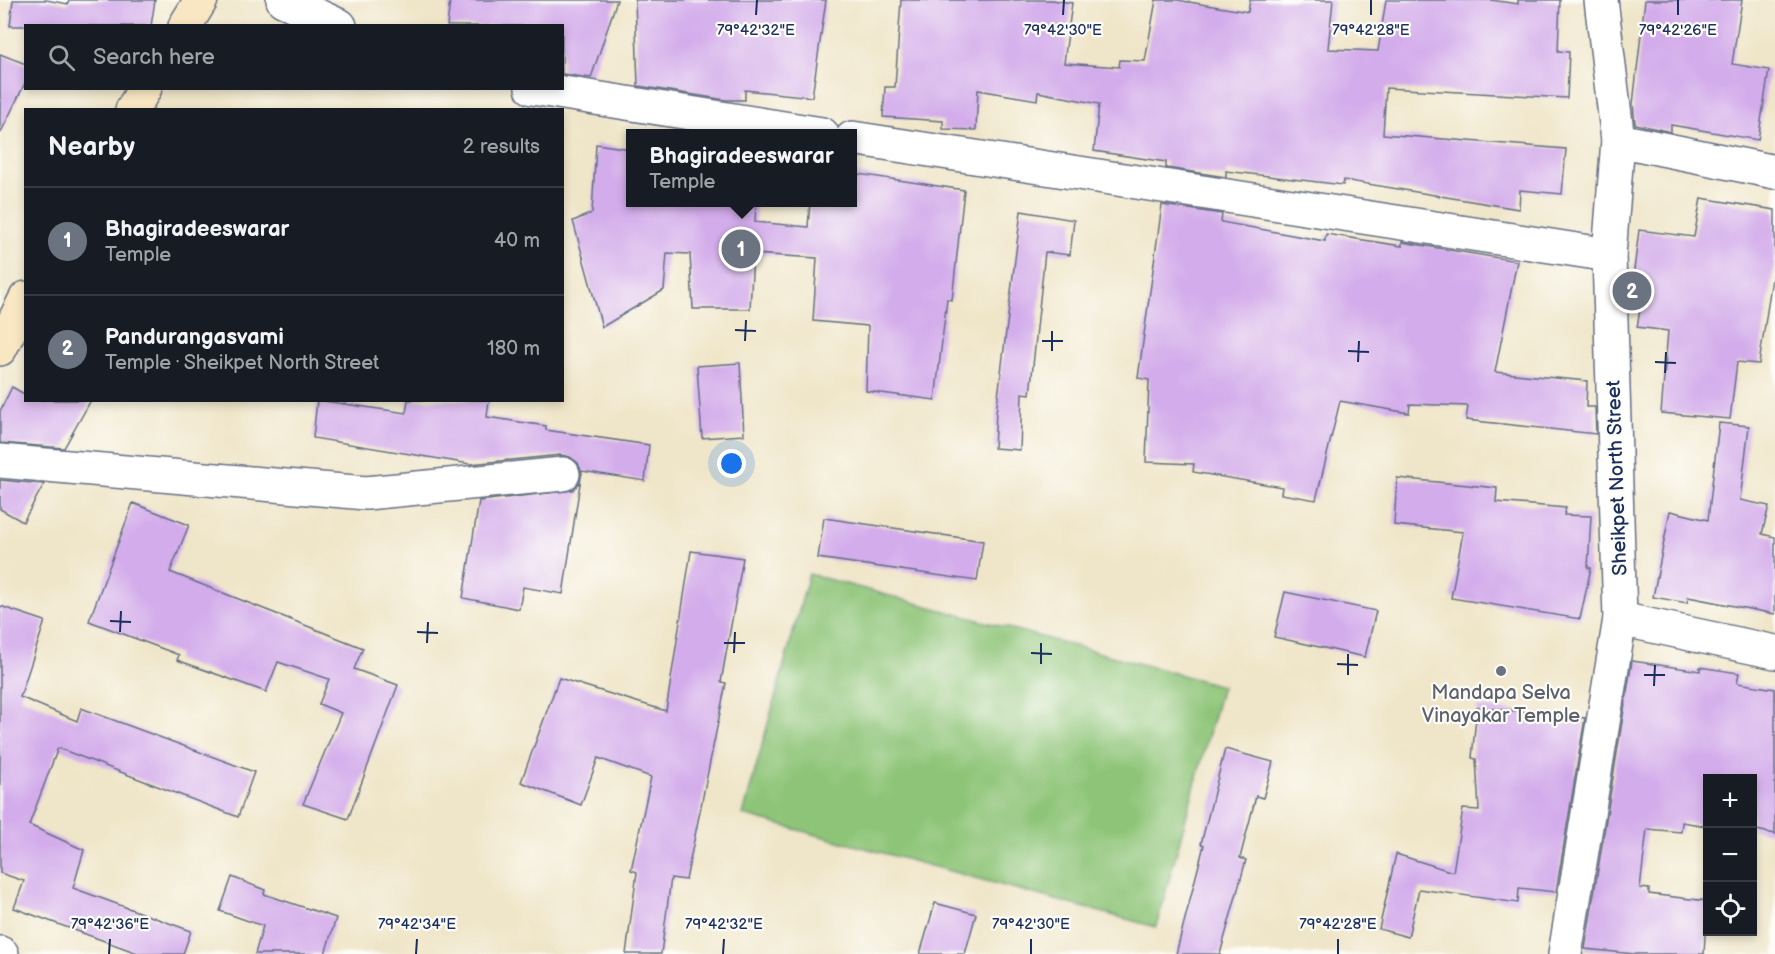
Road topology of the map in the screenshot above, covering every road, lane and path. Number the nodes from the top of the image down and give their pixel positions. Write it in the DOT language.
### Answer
graph roads {
  1 [pos="201,0"];
  2 [pos="283,0"];
  3 [pos="1601,0"];
  4 [pos="186,24"];
  5 [pos="336,24"];
  6 [pos="144,90"];
  7 [pos="545,90"];
  8 [pos="133,108"];
  9 [pos="790,129"];
  10 [pos="857,139"];
  11 [pos="1618,140"];
  12 [pos="1775,172"];
  13 [pos="1609,255"];
  14 [pos="24,302"];
  15 [pos="0,349"];
  16 [pos="0,461"];
  17 [pos="563,474"];
  18 [pos="1620,619"];
  19 [pos="1775,652"];
  20 [pos="1565,954"];
  1 -- 4 [label="main road"];
  2 -- 5 [label="street"];
  3 -- 11 [label="street, Sheikpet North Street"];
  6 -- 8 [label="main road"];
  7 -- 9 [label="street"];
  10 -- 13 [label="street"];
  11 -- 12 [label="street"];
  11 -- 13 [label="street, Sheikpet North Street"];
  13 -- 18 [label="street, Sheikpet North Street"];
  14 -- 15 [label="main road"];
  16 -- 17 [label="street"];
  18 -- 19 [label="street"];
  18 -- 20 [label="street, Sheikpet North Street"];
}
